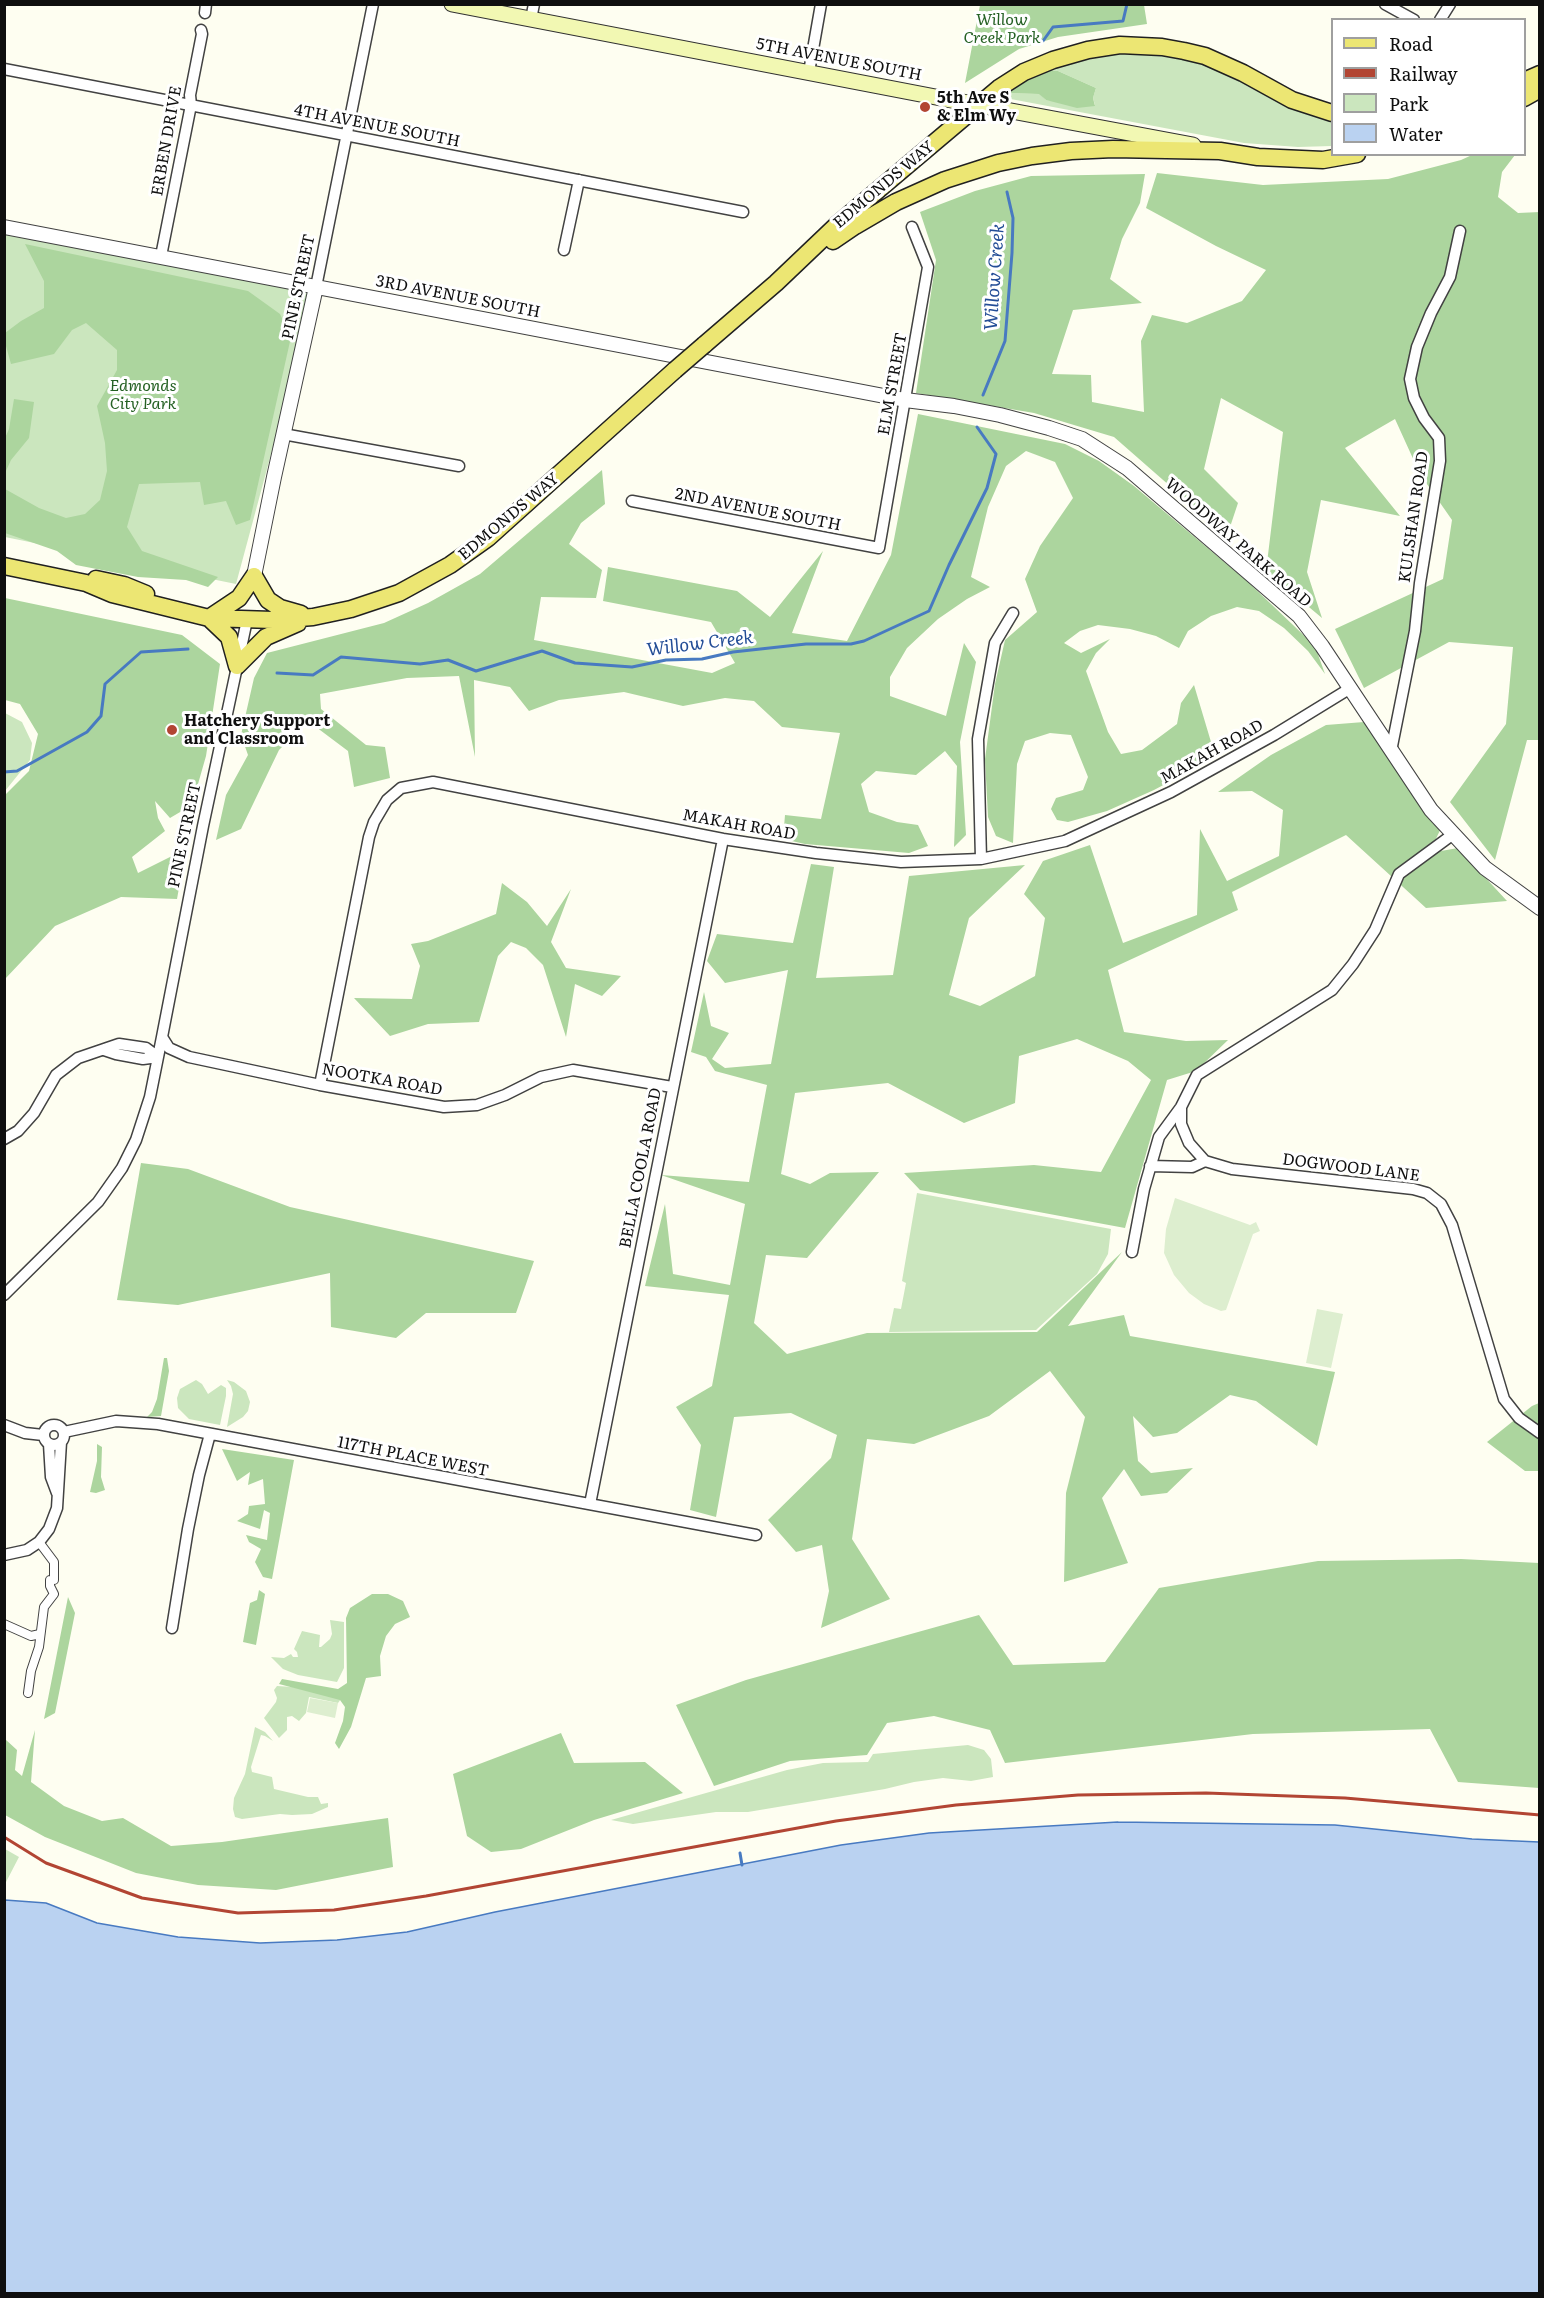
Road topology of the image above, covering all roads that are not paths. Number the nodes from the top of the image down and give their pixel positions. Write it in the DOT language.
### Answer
graph roads {
  1 [pos="373,4"];
  2 [pos="452,4"];
  3 [pos="821,4"];
  4 [pos="1385,4"];
  5 [pos="1450,4"];
  6 [pos="533,12"];
  7 [pos="1410,18"];
  8 [pos="1441,18"];
  9 [pos="201,30"];
  10 [pos="4,69"];
  11 [pos="809,72"];
  12 [pos="1539,89"];
  13 [pos="1526,97"];
  14 [pos="191,105"];
  15 [pos="1331,113"];
  16 [pos="348,135"];
  17 [pos="1220,151"];
  18 [pos="1346,156"];
  19 [pos="579,180"];
  20 [pos="743,212"];
  21 [pos="4,226"];
  22 [pos="912,227"];
  23 [pos="1460,231"];
  24 [pos="564,250"];
  25 [pos="161,256"];
  26 [pos="776,283"];
  27 [pos="316,287"];
  28 [pos="905,400"];
  29 [pos="283,434"];
  30 [pos="459,466"];
  31 [pos="632,501"];
  32 [pos="879,548"];
  33 [pos="4,561"];
  34 [pos="4,566"];
  35 [pos="4,576"];
  36 [pos="254,576"];
  37 [pos="112,594"];
  38 [pos="185,612"];
  39 [pos="1013,613"];
  40 [pos="313,617"];
  41 [pos="209,618"];
  42 [pos="247,620"];
  43 [pos="237,666"];
  44 [pos="1349,689"];
  45 [pos="1391,751"];
  46 [pos="1452,835"];
  47 [pos="723,839"];
  48 [pos="981,859"];
  49 [pos="1539,908"];
  50 [pos="162,1037"];
  51 [pos="158,1057"];
  52 [pos="320,1085"];
  53 [pos="672,1087"];
  54 [pos="1181,1107"];
  55 [pos="4,1139"];
  56 [pos="1205,1161"];
  57 [pos="1150,1166"];
  58 [pos="1132,1252"];
  59 [pos="4,1295"];
  60 [pos="4,1425"];
  61 [pos="1539,1433"];
  62 [pos="210,1434"];
  63 [pos="62,1437"];
  64 [pos="46,1439"];
  65 [pos="57,1493"];
  66 [pos="591,1504"];
  67 [pos="756,1535"];
  68 [pos="39,1542"];
  69 [pos="4,1554"];
  70 [pos="4,1624"];
  71 [pos="172,1628"];
  72 [pos="40,1634"];
  73 [pos="28,1693"];
  1 -- 16 [label="street, PINE STREET"];
  2 -- 6 [label="main road, 5TH AVENUE SOUTH"];
  3 -- 11 [label="street"];
  4 -- 7 [label="street"];
  5 -- 8 [label="street"];
  6 -- 11 [label="main road, 5TH AVENUE SOUTH"];
  9 -- 14 [label="street, ERBEN DRIVE"];
  10 -- 14 [label="street, 4TH AVENUE SOUTH"];
  11 -- 17 [label="main road, 5TH AVENUE SOUTH, bridge"];
  12 -- 13 [label="main road"];
  14 -- 16 [label="street, 4TH AVENUE SOUTH"];
  14 -- 25 [label="street, ERBEN DRIVE"];
  15 -- 26 [label="main road, EDMONDS WAY"];
  16 -- 19 [label="street, 4TH AVENUE SOUTH"];
  16 -- 27 [label="street, PINE STREET"];
  17 -- 18 [label="main road, EDMONDS WAY"];
  17 -- 26 [label="main road, EDMONDS WAY"];
  19 -- 20 [label="street, 4TH AVENUE SOUTH"];
  19 -- 24 [label="street"];
  21 -- 25 [label="street, 3RD AVENUE SOUTH"];
  22 -- 28 [label="street, ELM STREET"];
  23 -- 45 [label="street, KULSHAN ROAD"];
  25 -- 27 [label="street, 3RD AVENUE SOUTH"];
  26 -- 40 [label="main road, EDMONDS WAY, bridge"];
  27 -- 28 [label="street, 3RD AVENUE SOUTH"];
  27 -- 29 [label="street, PINE STREET"];
  28 -- 32 [label="street, ELM STREET"];
  28 -- 44 [label="street, WOODWAY PARK ROAD"];
  29 -- 30 [label="street"];
  29 -- 36 [label="street, PINE STREET"];
  31 -- 32 [label="street, 2ND AVENUE SOUTH"];
  33 -- 38 [label="main road"];
  34 -- 37 [label="main road, EDMONDS WAY"];
  35 -- 37 [label="main road, EDMONDS WAY"];
  36 -- 40 [label="main road"];
  36 -- 41 [label="main road"];
  37 -- 38 [label="main road, EDMONDS WAY"];
  38 -- 41 [label="main road, EDMONDS WAY"];
  39 -- 48 [label="street"];
  40 -- 42 [label="main road, EDMONDS WAY"];
  40 -- 43 [label="main road"];
  41 -- 42 [label="main road, EDMONDS WAY"];
  41 -- 43 [label="main road"];
  42 -- 43 [label="street, PINE STREET"];
  43 -- 50 [label="street, PINE STREET"];
  44 -- 45 [label="street, WOODWAY PARK ROAD"];
  44 -- 48 [label="street, MAKAH ROAD"];
  45 -- 46 [label="street, WOODWAY PARK ROAD"];
  46 -- 49 [label="street, WOODWAY PARK ROAD"];
  46 -- 54 [label="street"];
  47 -- 48 [label="street, MAKAH ROAD"];
  47 -- 52 [label="street, MAKAH ROAD"];
  47 -- 53 [label="street, BELLA COOLA ROAD"];
  50 -- 51 [label="street, PINE STREET"];
  50 -- 52 [label="street, NOOTKA ROAD"];
  51 -- 55 [label="street"];
  51 -- 59 [label="street, PINE STREET"];
  52 -- 53 [label="street, NOOTKA ROAD"];
  53 -- 66 [label="street, BELLA COOLA ROAD"];
  54 -- 56 [label="street"];
  54 -- 57 [label="street"];
  56 -- 57 [label="street"];
  56 -- 61 [label="street, DOGWOOD LANE"];
  57 -- 58 [label="street"];
  60 -- 64 [label="street"];
  62 -- 63 [label="street, 117TH PLACE WEST"];
  62 -- 66 [label="street, 117TH PLACE WEST"];
  62 -- 71 [label="street"];
  63 -- 64 [label="street"];
  63 -- 64 [label="street"];
  63 -- 65 [label="street"];
  64 -- 65 [label="street"];
  65 -- 68 [label="street"];
  66 -- 67 [label="street, 117TH PLACE WEST"];
  68 -- 69 [label="street"];
  68 -- 72 [label="street"];
  70 -- 72 [label="street"];
  72 -- 73 [label="street"];
}
